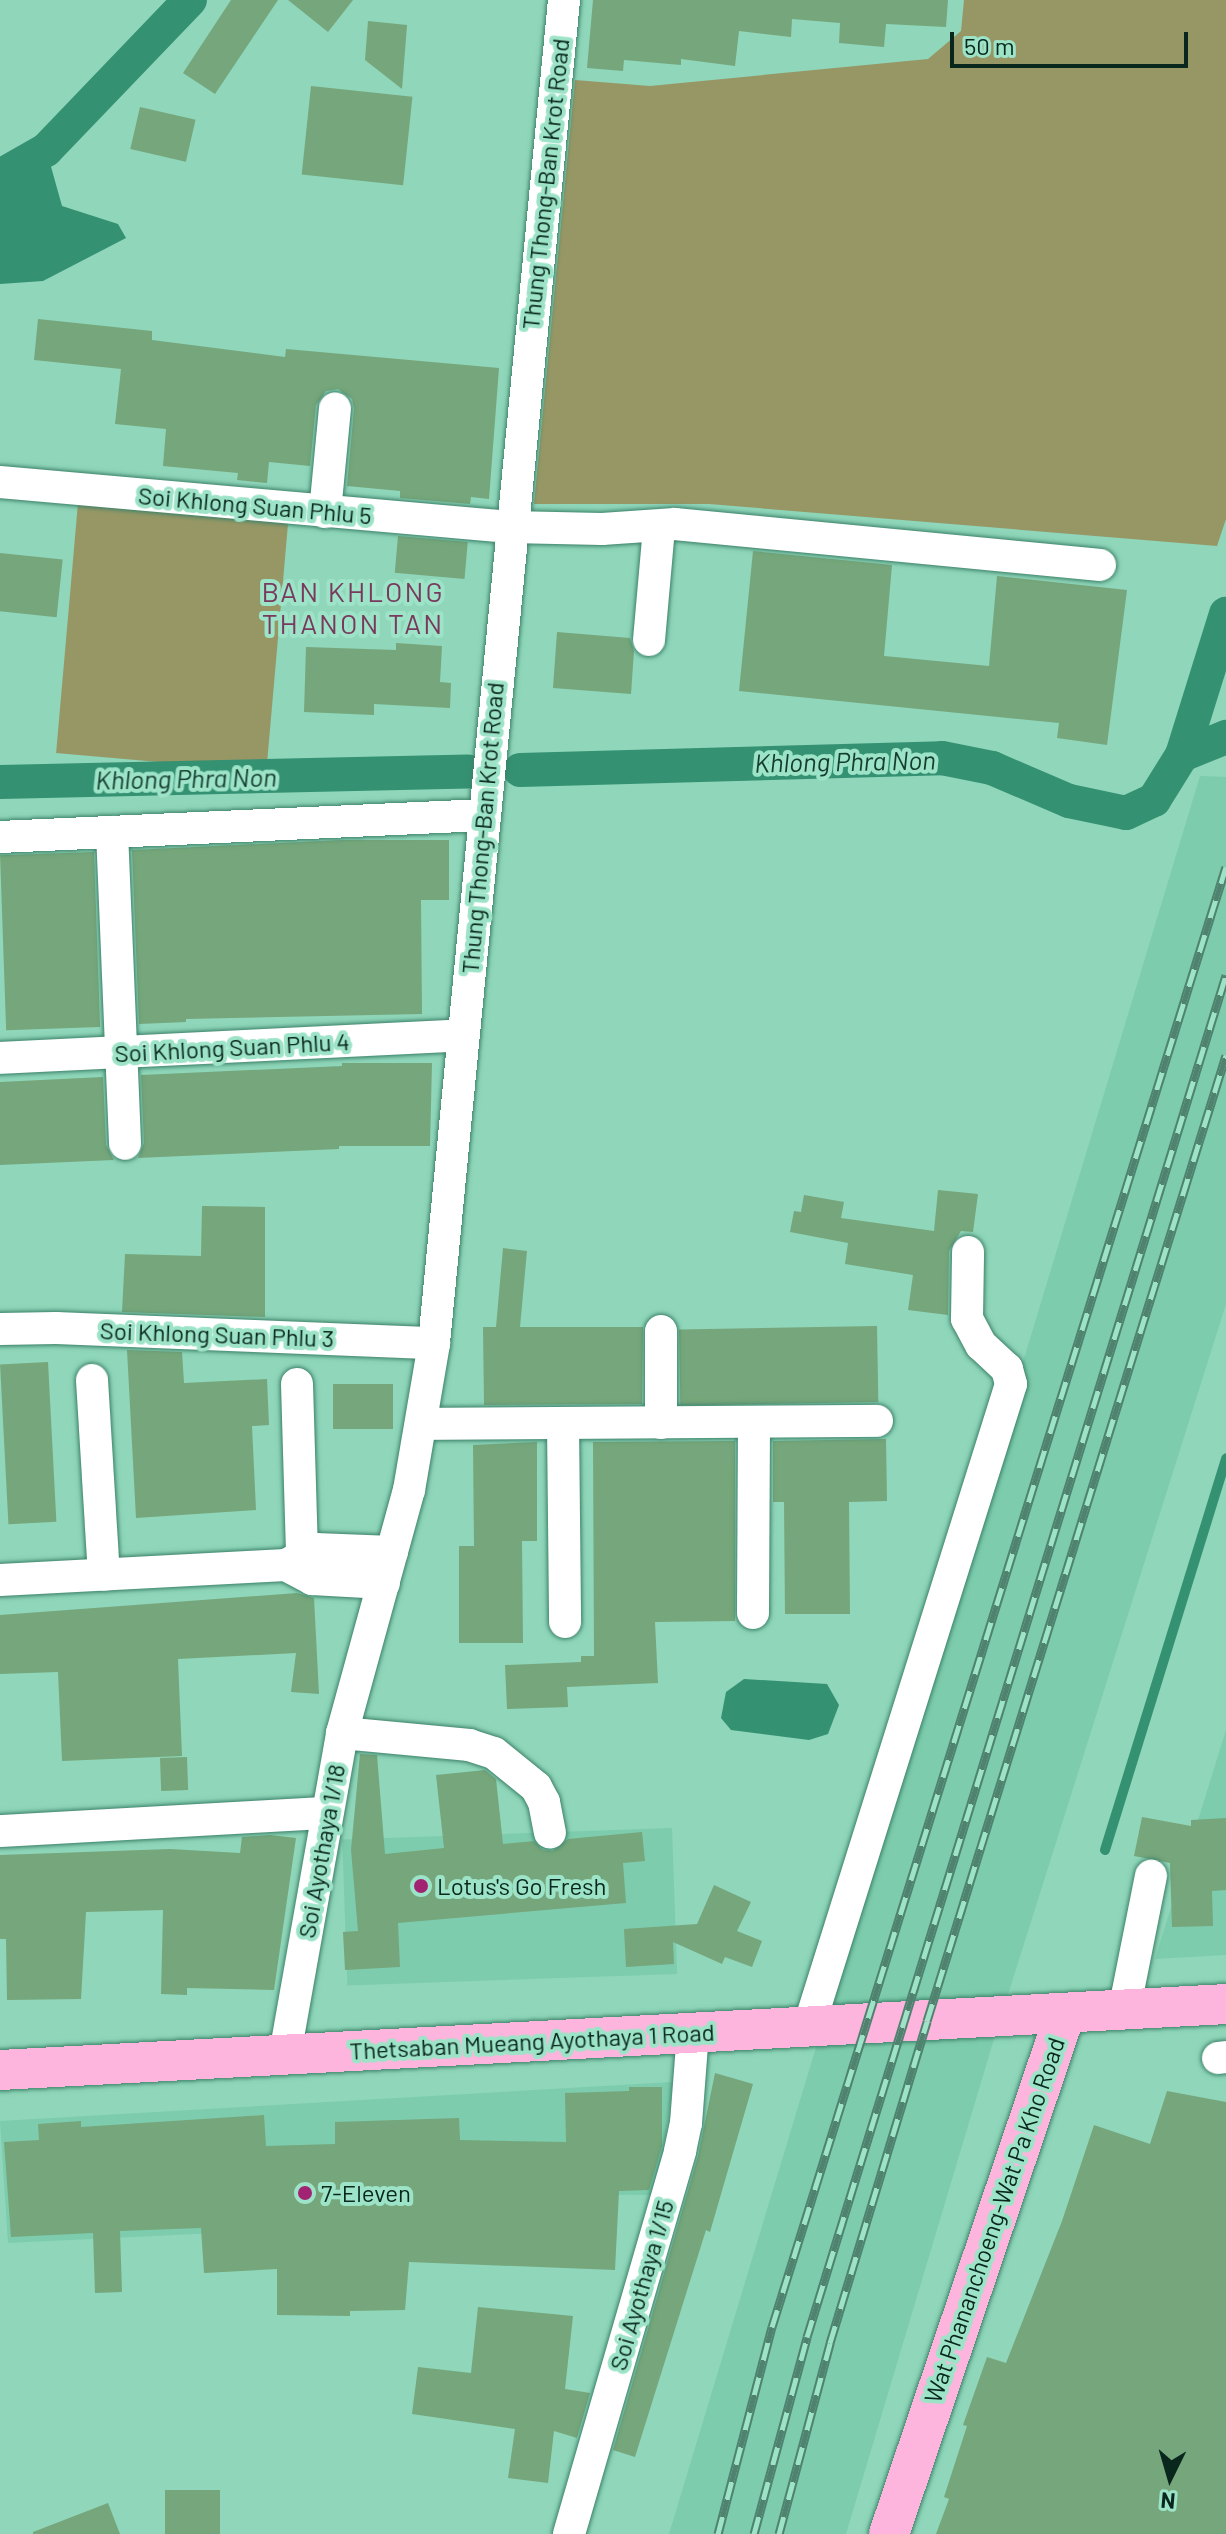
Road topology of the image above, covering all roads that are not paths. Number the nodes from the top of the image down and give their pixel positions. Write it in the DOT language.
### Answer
graph roads {
  1 [pos="564,0"];
  2 [pos="335,408"];
  3 [pos="0,482"];
  4 [pos="325,512"];
  5 [pos="510,527"];
  6 [pos="659,527"];
  7 [pos="1100,565"];
  8 [pos="649,640"];
  9 [pos="483,815"];
  10 [pos="112,832"];
  11 [pos="0,837"];
  12 [pos="463,1035"];
  13 [pos="121,1052"];
  14 [pos="0,1058"];
  15 [pos="125,1144"];
  16 [pos="968,1252"];
  17 [pos="0,1329"];
  18 [pos="661,1331"];
  19 [pos="434,1343"];
  20 [pos="92,1380"];
  21 [pos="297,1384"];
  22 [pos="877,1421"];
  23 [pos="754,1422"];
  24 [pos="563,1423"];
  25 [pos="661,1423"];
  26 [pos="422,1424"];
  27 [pos="392,1552"];
  28 [pos="306,1562"];
  29 [pos="104,1575"];
  30 [pos="0,1580"];
  31 [pos="384,1583"];
  32 [pos="753,1613"];
  33 [pos="565,1622"];
  34 [pos="364,1650"];
  35 [pos="342,1733"];
  36 [pos="326,1813"];
  37 [pos="0,1831"];
  38 [pos="550,1832"];
  39 [pos="1151,1876"];
  40 [pos="1226,2004"];
  41 [pos="1124,2011"];
  42 [pos="1065,2014"];
  43 [pos="809,2026"];
  44 [pos="693,2033"];
  45 [pos="285,2054"];
  46 [pos="0,2070"];
  47 [pos="569,2534"];
  48 [pos="889,2534"];
  1 -- 5 [label="street, Thung Thong-Ban Krot Road"];
  2 -- 4 [label="street"];
  3 -- 4 [label="street, Soi Khlong Suan Phlu 5"];
  4 -- 5 [label="street, Soi Khlong Suan Phlu 5"];
  5 -- 6 [label="street, Soi Khlong Suan Phlu 5"];
  5 -- 9 [label="street, Thung Thong-Ban Krot Road"];
  6 -- 7 [label="street, Soi Khlong Suan Phlu 5"];
  6 -- 8 [label="street"];
  9 -- 10 [label="street"];
  9 -- 12 [label="street, Thung Thong-Ban Krot Road"];
  10 -- 11 [label="street"];
  10 -- 13 [label="street"];
  12 -- 13 [label="street, Soi Khlong Suan Phlu 4"];
  12 -- 19 [label="street, Thung Thong-Ban Krot Road"];
  13 -- 14 [label="street, Soi Khlong Suan Phlu 4"];
  13 -- 15 [label="street"];
  16 -- 43 [label="street"];
  17 -- 19 [label="street, Soi Khlong Suan Phlu 3"];
  18 -- 25 [label="street"];
  19 -- 26 [label="street, Thung Thong-Ban Krot Road"];
  20 -- 29 [label="street"];
  21 -- 28 [label="street"];
  22 -- 23 [label="street"];
  23 -- 25 [label="street"];
  23 -- 32 [label="street"];
  24 -- 25 [label="street"];
  24 -- 26 [label="street"];
  24 -- 33 [label="street"];
  26 -- 27 [label="street, Thung Thong-Ban Krot Road"];
  27 -- 28 [label="street"];
  27 -- 31 [label="street, Thung Thong-Ban Krot Road"];
  28 -- 29 [label="street"];
  28 -- 31 [label="street"];
  29 -- 30 [label="street"];
  31 -- 34 [label="street, Thung Thong-Ban Krot Road"];
  34 -- 35 [label="street, Soi Ayothaya 1/18"];
  35 -- 36 [label="street, Soi Ayothaya 1/18"];
  35 -- 38 [label="street"];
  36 -- 37 [label="street"];
  36 -- 45 [label="street, Soi Ayothaya 1/18"];
  39 -- 41 [label="street"];
  40 -- 41 [label="main road, Wat Phananchoeng-Wat Pa Kho Road"];
  41 -- 42 [label="main road, Wat Phananchoeng-Wat Pa Kho Road"];
  42 -- 43 [label="main road, Thetsaban Mueang Ayothaya 1 Road"];
  42 -- 48 [label="main road, Wat Phananchoeng-Wat Pa Kho Road"];
  43 -- 44 [label="main road, Thetsaban Mueang Ayothaya 1 Road"];
  44 -- 45 [label="main road, Thetsaban Mueang Ayothaya 1 Road"];
  44 -- 47 [label="street, Soi Ayothaya 1/15"];
  45 -- 46 [label="main road, Thetsaban Mueang Ayothaya 1 Road"];
}
